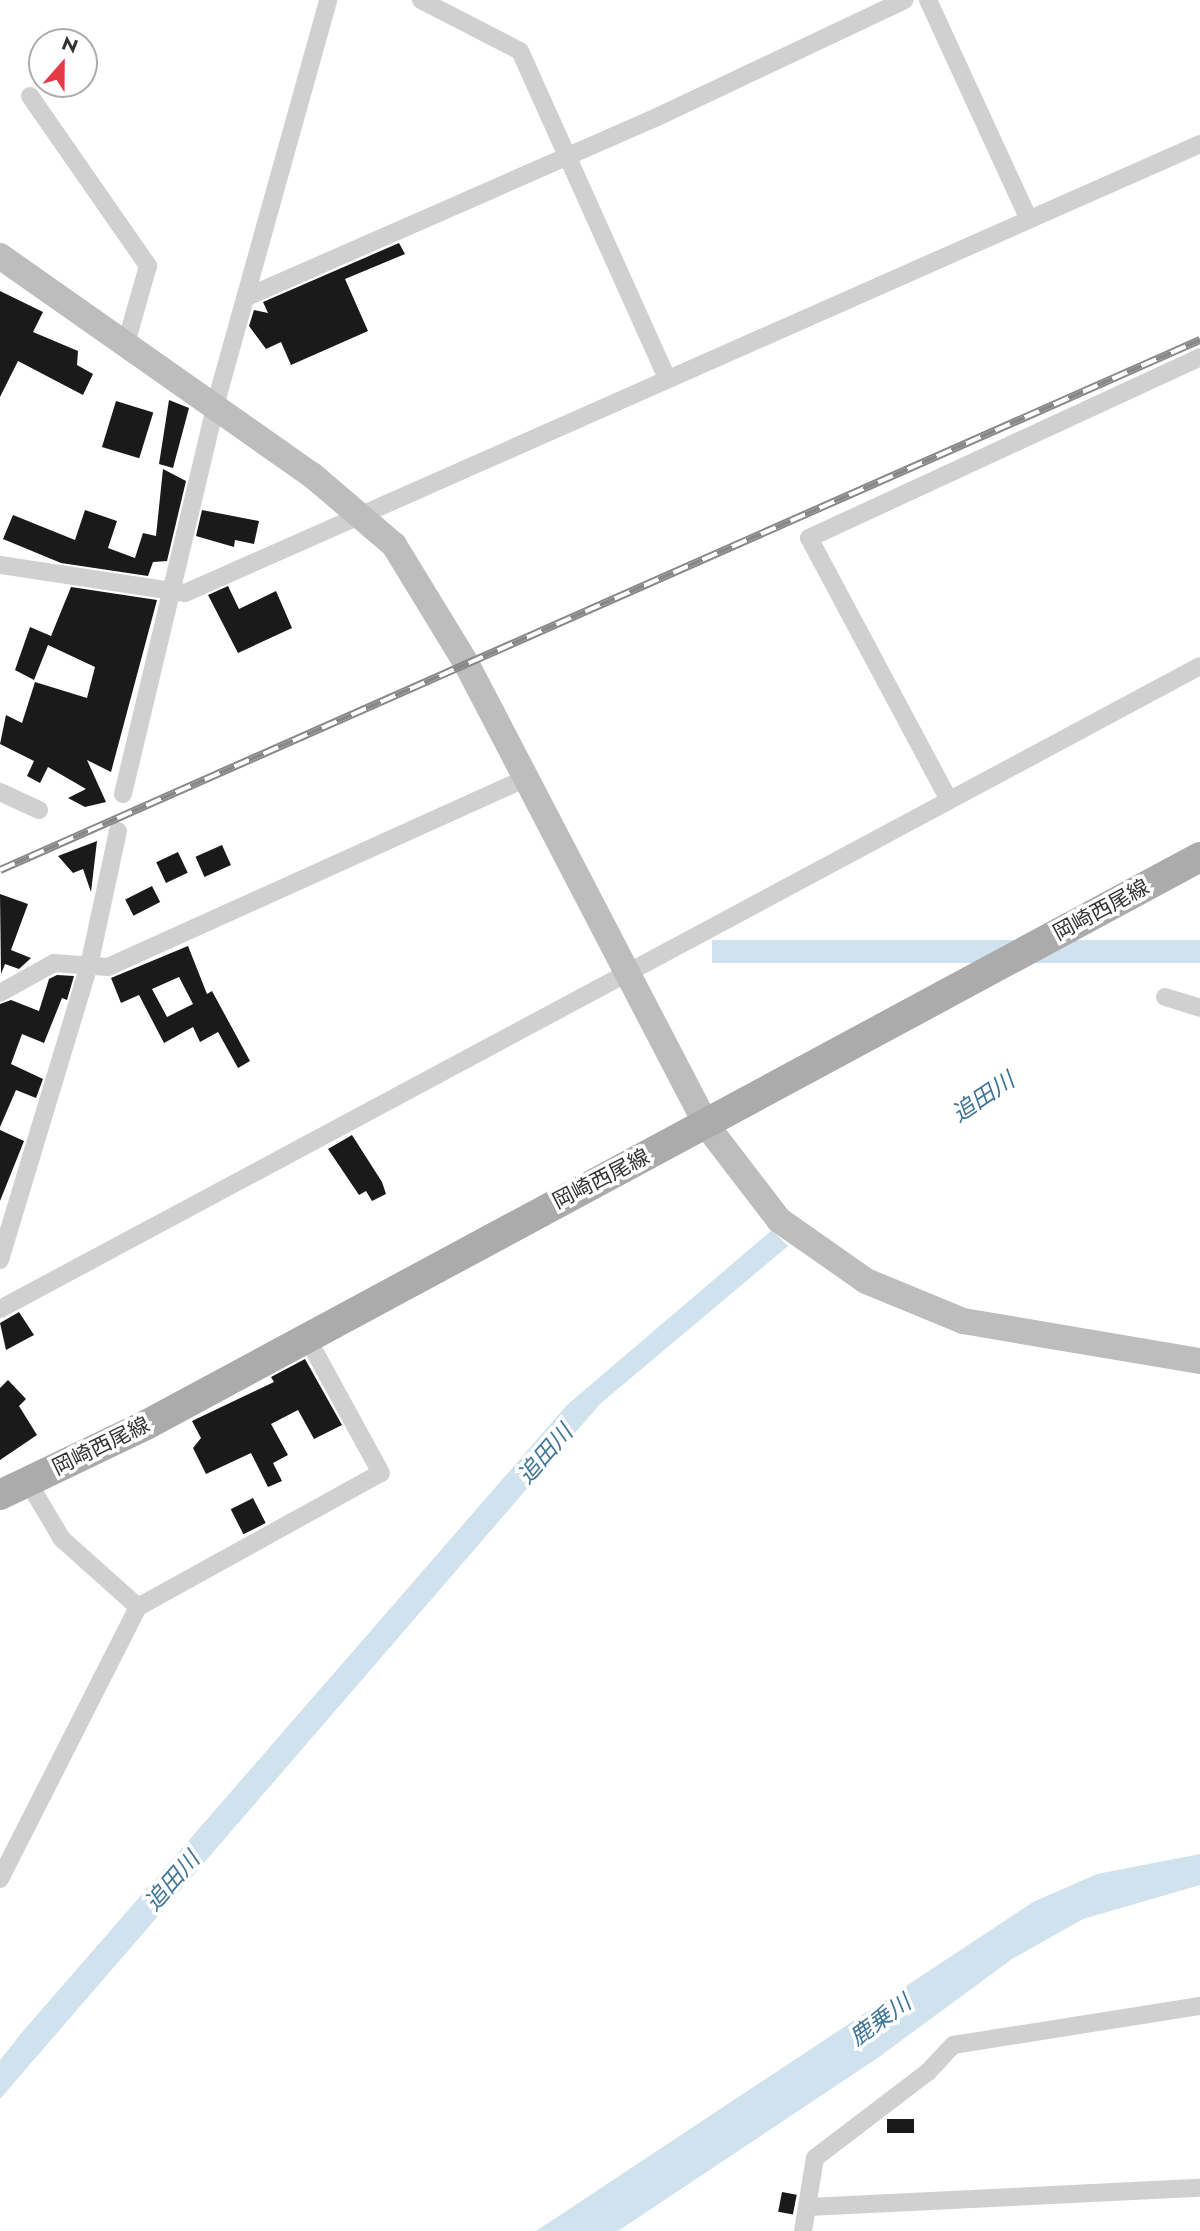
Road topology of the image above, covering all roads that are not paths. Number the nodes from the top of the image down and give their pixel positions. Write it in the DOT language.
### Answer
graph roads {
  1 [pos="328,0"];
  2 [pos="421,0"];
  3 [pos="905,0"];
  4 [pos="928,0"];
  5 [pos="31,98"];
  6 [pos="1200,144"];
  7 [pos="567,154"];
  8 [pos="1028,217"];
  9 [pos="0,256"];
  10 [pos="247,296"];
  11 [pos="126,343"];
  12 [pos="1200,357"];
  13 [pos="667,378"];
  14 [pos="217,409"];
  15 [pos="360,515"];
  16 [pos="0,565"];
  17 [pos="172,595"];
  18 [pos="1200,666"];
  19 [pos="524,779"];
  20 [pos="0,792"];
  21 [pos="123,794"];
  22 [pos="949,800"];
  23 [pos="39,810"];
  24 [pos="118,831"];
  25 [pos="1200,857"];
  26 [pos="89,966"];
  27 [pos="628,973"];
  28 [pos="0,993"];
  29 [pos="1165,997"];
  30 [pos="1200,1008"];
  31 [pos="706,1126"];
  32 [pos="0,1260"];
  33 [pos="0,1309"];
  34 [pos="307,1338"];
  35 [pos="1200,1361"];
  36 [pos="28,1482"];
  37 [pos="0,1495"];
  38 [pos="138,1607"];
  39 [pos="0,1879"];
  40 [pos="1200,2006"];
  41 [pos="1200,2188"];
  42 [pos="808,2207"];
  43 [pos="803,2231"];
  1 -- 10 [label="street"];
  2 -- 7 [label="street"];
  3 -- 7 [label="street"];
  4 -- 8 [label="street"];
  5 -- 11 [label="street"];
  6 -- 8 [label="street"];
  7 -- 10 [label="street"];
  7 -- 13 [label="street"];
  8 -- 13 [label="street"];
  9 -- 11 [label="street"];
  10 -- 14 [label="street"];
  11 -- 14 [label="street"];
  12 -- 22 [label="street"];
  13 -- 15 [label="street"];
  14 -- 15 [label="street"];
  14 -- 17 [label="street"];
  15 -- 17 [label="street"];
  15 -- 19 [label="street"];
  16 -- 17 [label="street"];
  17 -- 21 [label="street"];
  18 -- 22 [label="street"];
  19 -- 26 [label="street"];
  19 -- 27 [label="street"];
  20 -- 23 [label="street"];
  22 -- 27 [label="street"];
  24 -- 26 [label="street"];
  25 -- 31 [label="main road, 岡崎西尾線"];
  26 -- 28 [label="street"];
  26 -- 32 [label="street"];
  27 -- 31 [label="street"];
  27 -- 33 [label="street"];
  29 -- 30 [label="street"];
  31 -- 34 [label="main road, 岡崎西尾線"];
  31 -- 35 [label="street"];
  34 -- 36 [label="main road, 岡崎西尾線"];
  34 -- 38 [label="street"];
  36 -- 37 [label="main road, 岡崎西尾線"];
  36 -- 38 [label="street"];
  38 -- 39 [label="street"];
  40 -- 42 [label="street"];
  41 -- 42 [label="street"];
  42 -- 43 [label="street"];
}
